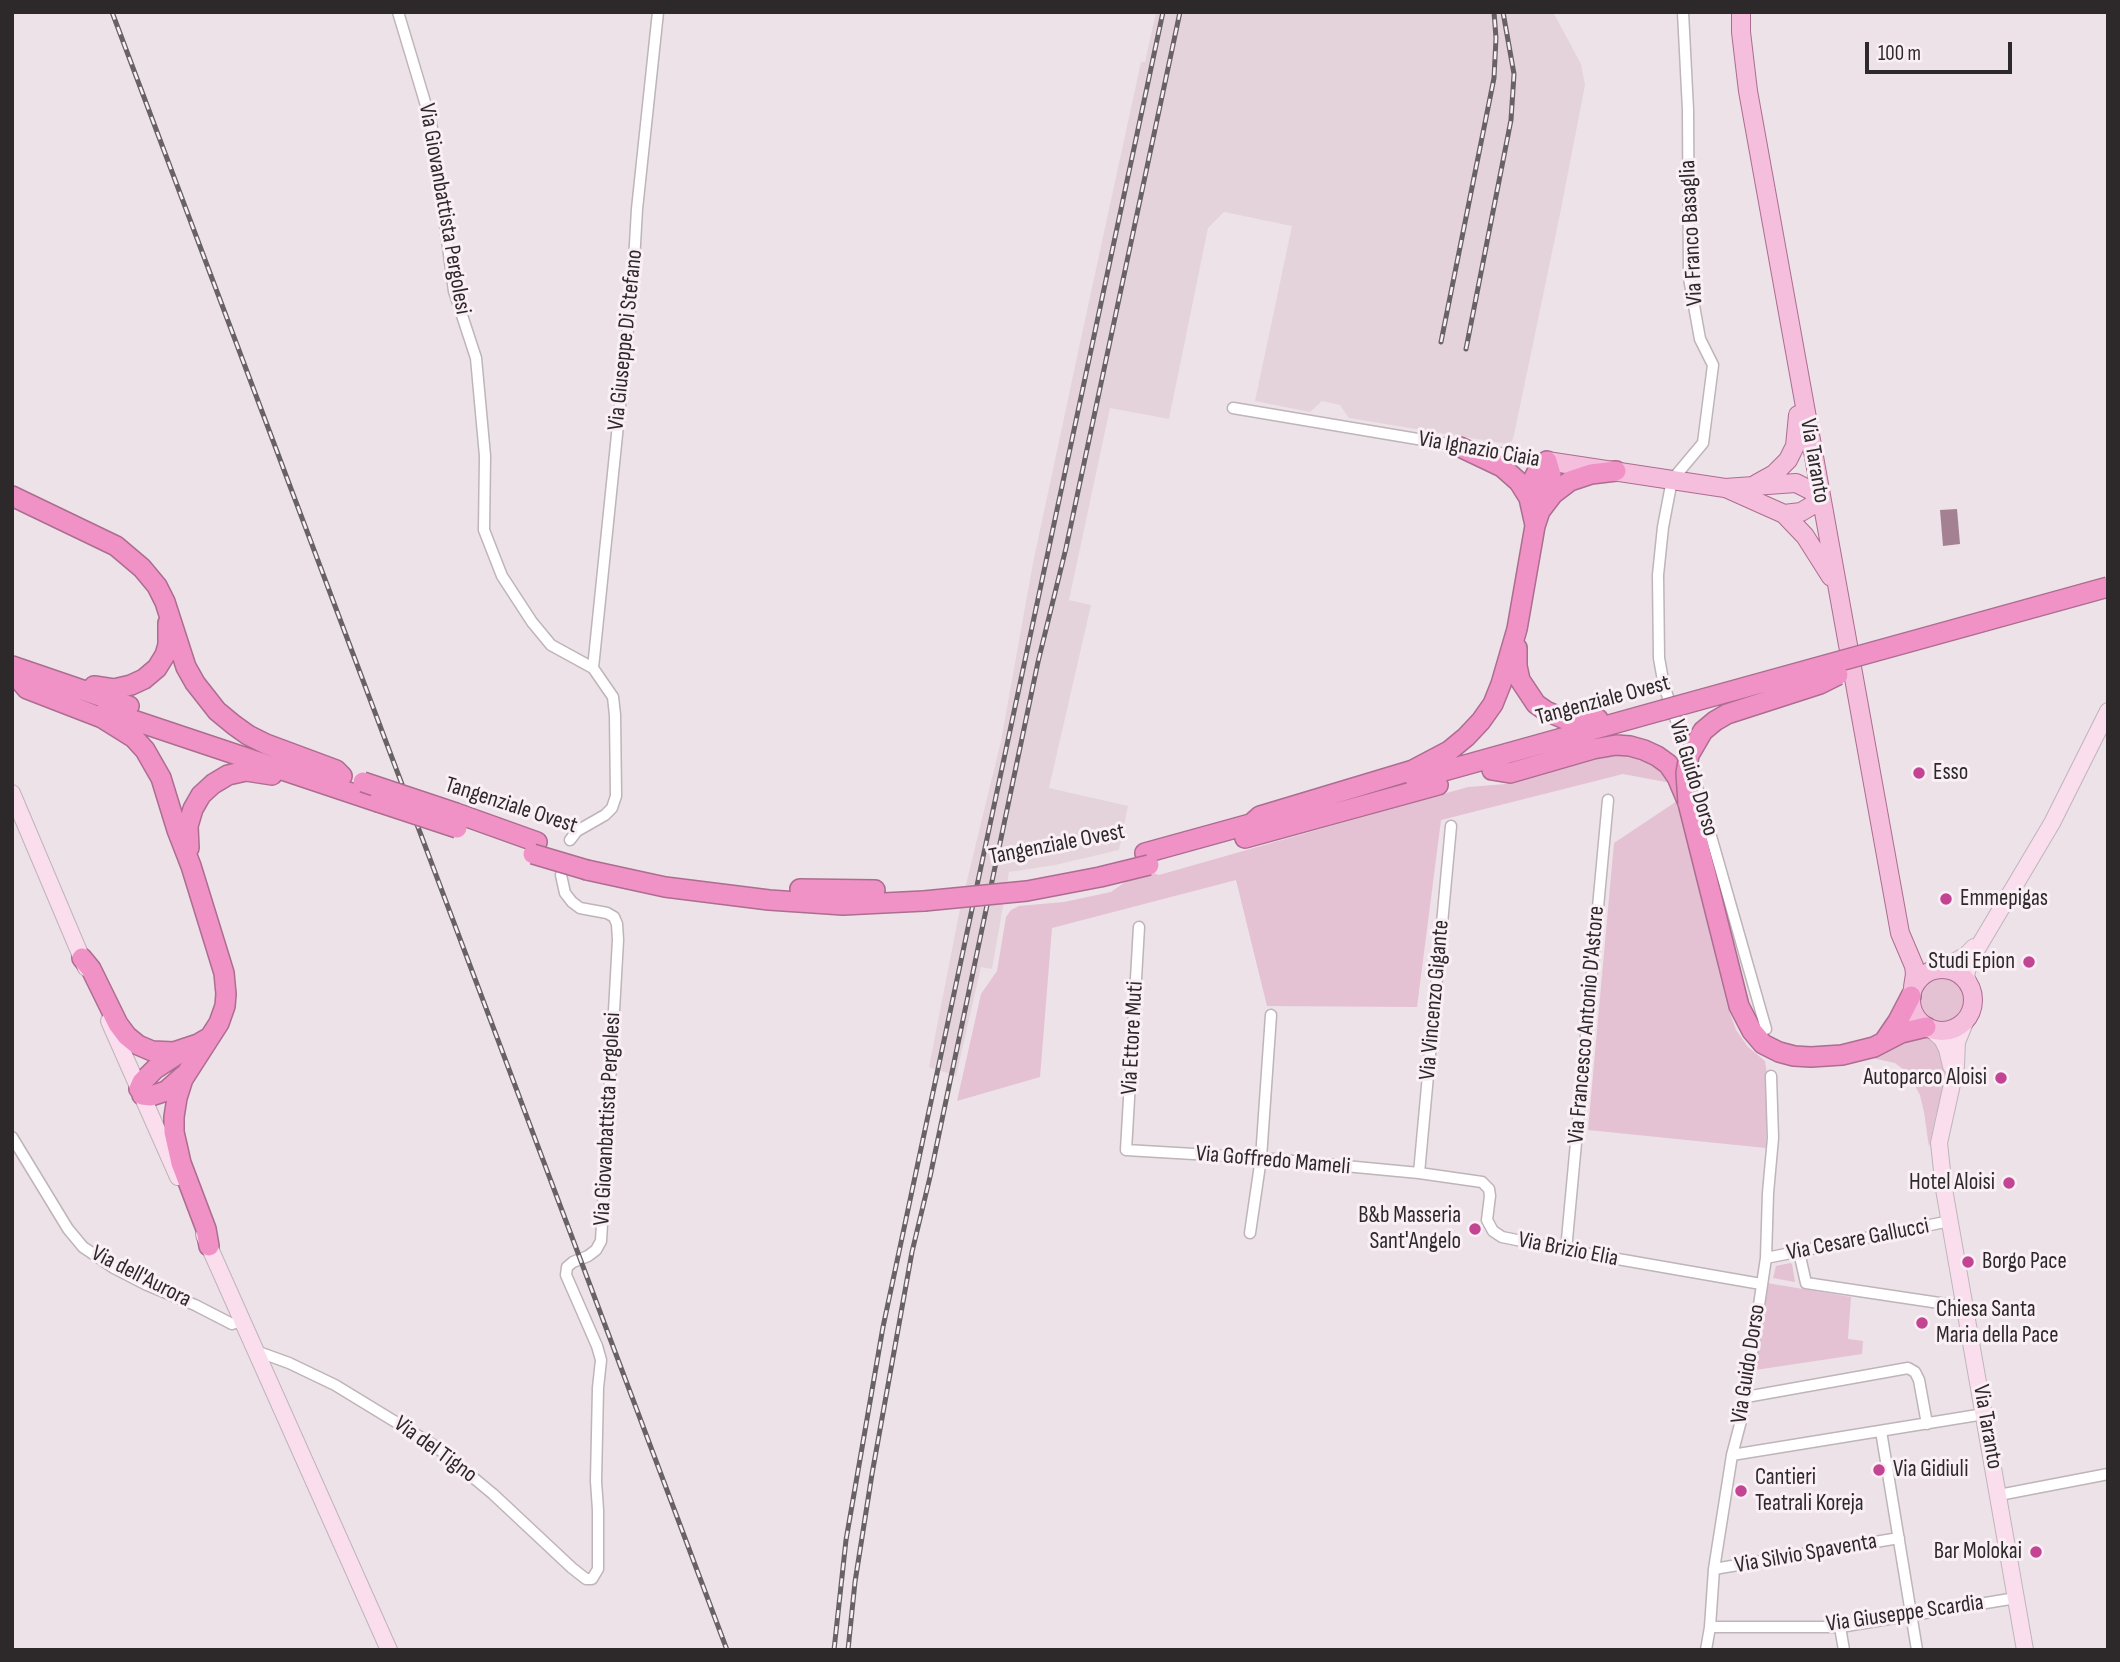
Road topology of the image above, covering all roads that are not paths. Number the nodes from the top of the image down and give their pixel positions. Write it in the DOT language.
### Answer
graph roads {
  1 [pos="398,12"];
  2 [pos="659,12"];
  3 [pos="1683,12"];
  4 [pos="1741,12"];
  5 [pos="1800,383"];
  6 [pos="1233,408"];
  7 [pos="1460,447"];
  8 [pos="1547,461"];
  9 [pos="1616,471"];
  10 [pos="1672,480"];
  11 [pos="1752,486"];
  12 [pos="1725,488"];
  13 [pos="12,496"];
  14 [pos="1820,498"];
  15 [pos="1538,502"];
  16 [pos="22,504"];
  17 [pos="1783,514"];
  18 [pos="2108,587"];
  19 [pos="1838,589"];
  20 [pos="2108,600"];
  21 [pos="165,601"];
  22 [pos="1517,629"];
  23 [pos="12,660"];
  24 [pos="593,668"];
  25 [pos="1838,675"];
  26 [pos="15,676"];
  27 [pos="2108,711"];
  28 [pos="1664,712"];
  29 [pos="2102,731"];
  30 [pos="1492,770"];
  31 [pos="342,776"];
  32 [pos="12,793"];
  33 [pos="368,794"];
  34 [pos="1608,800"];
  35 [pos="1688,803"];
  36 [pos="1251,824"];
  37 [pos="1451,826"];
  38 [pos="570,840"];
  39 [pos="1147,859"];
  40 [pos="191,866"];
  41 [pos="561,875"];
  42 [pos="1895,908"];
  43 [pos="1139,927"];
  44 [pos="1983,938"];
  45 [pos="82,958"];
  46 [pos="1940,968"];
  47 [pos="1969,984"];
  48 [pos="1912,991"];
  49 [pos="1271,1015"];
  50 [pos="1966,1020"];
  51 [pos="1929,1028"];
  52 [pos="1766,1029"];
  53 [pos="1885,1041"];
  54 [pos="188,1058"];
  55 [pos="1771,1076"];
  56 [pos="1953,1081"];
  57 [pos="141,1092"];
  58 [pos="12,1136"];
  59 [pos="1126,1150"];
  60 [pos="1261,1158"];
  61 [pos="1419,1173"];
  62 [pos="1950,1221"];
  63 [pos="1250,1233"];
  64 [pos="209,1246"];
  65 [pos="1566,1250"];
  66 [pos="1799,1252"];
  67 [pos="1766,1258"];
  68 [pos="1761,1284"];
  69 [pos="1966,1307"];
  70 [pos="242,1321"];
  71 [pos="256,1351"];
  72 [pos="1746,1397"];
  73 [pos="1984,1414"];
  74 [pos="1927,1423"];
  75 [pos="1881,1431"];
  76 [pos="1732,1455"];
  77 [pos="2108,1475"];
  78 [pos="1999,1495"];
  79 [pos="1899,1538"];
  80 [pos="1714,1569"];
  81 [pos="592,1579"];
  82 [pos="2016,1598"];
  83 [pos="1912,1616"];
  84 [pos="1710,1626"];
  85 [pos="1840,1627"];
  86 [pos="389,1650"];
  87 [pos="1706,1650"];
  88 [pos="1844,1650"];
  89 [pos="1917,1650"];
  90 [pos="2025,1650"];
  1 -- 24 [label="street, Via Giovanbattista Pergolesi"];
  2 -- 24 [label="street, Via Giuseppe Di Stefano"];
  3 -- 10 [label="street, Via Franco Basaglia"];
  4 -- 5 [label="main road, Via Taranto"];
  5 -- 11 [label="main road, Via Ignazio Ciaia"];
  5 -- 14 [label="main road, Via Taranto"];
  6 -- 7 [label="street, Via Ignazio Ciaia"];
  7 -- 8 [label="street, Via Ignazio Ciaia"];
  7 -- 15 [label="highway"];
  8 -- 9 [label="main road, Via Ignazio Ciaia"];
  8 -- 15 [label="highway"];
  9 -- 10 [label="main road, Via Ignazio Ciaia"];
  9 -- 15 [label="highway"];
  10 -- 12 [label="main road, Via Ignazio Ciaia"];
  10 -- 52 [label="street, Via Guido Dorso"];
  11 -- 12 [label="main road, Via Ignazio Ciaia"];
  11 -- 14 [label="main road, Via Ignazio Ciaia"];
  12 -- 17 [label="main road, Via Ignazio Ciaia"];
  13 -- 16 [label="highway"];
  14 -- 17 [label="main road"];
  14 -- 19 [label="main road, Via Taranto"];
  15 -- 22 [label="highway"];
  16 -- 21 [label="highway"];
  17 -- 19 [label="main road, Via Ignazio Ciaia"];
  18 -- 28 [label="highway, Tangenziale Ovest, bridge"];
  19 -- 42 [label="main road, Via Taranto"];
  20 -- 25 [label="highway, Tangenziale Ovest"];
  21 -- 23 [label="highway"];
  21 -- 31 [label="highway"];
  22 -- 28 [label="highway"];
  22 -- 36 [label="highway"];
  24 -- 38 [label="street, Via Giovanbattista Pergolesi"];
  25 -- 28 [label="highway, Tangenziale Ovest, bridge"];
  25 -- 35 [label="highway, bridge"];
  26 -- 31 [label="highway, Tangenziale Ovest"];
  26 -- 33 [label="highway, Tangenziale Ovest"];
  26 -- 40 [label="highway"];
  27 -- 29 [label="street"];
  28 -- 30 [label="highway, Tangenziale Ovest"];
  28 -- 36 [label="highway, Tangenziale Ovest"];
  29 -- 44 [label="street"];
  30 -- 35 [label="highway"];
  30 -- 39 [label="highway, Tangenziale Ovest"];
  31 -- 33 [label="highway, Tangenziale Ovest"];
  32 -- 45 [label="street"];
  33 -- 39 [label="highway, Tangenziale Ovest, bridge"];
  33 -- 40 [label="highway"];
  34 -- 65 [label="street, Via Francesco Antonio D'Astore"];
  35 -- 53 [label="highway"];
  36 -- 39 [label="highway, Tangenziale Ovest"];
  37 -- 61 [label="street, Via Vincenzo Gigante"];
  40 -- 54 [label="highway"];
  41 -- 81 [label="street, Via Giovanbattista Pergolesi"];
  42 -- 46 [label="main road, Via Taranto"];
  42 -- 48 [label="main road, Via Taranto"];
  43 -- 59 [label="street, Via Ettore Muti"];
  44 -- 46 [label="street"];
  44 -- 47 [label="street"];
  45 -- 54 [label="highway"];
  45 -- 57 [label="street"];
  46 -- 47 [label="main road, Via Taranto"];
  46 -- 48 [label="main road"];
  47 -- 50 [label="main road, Via Taranto"];
  48 -- 51 [label="main road, Via Taranto"];
  48 -- 53 [label="highway"];
  49 -- 60 [label="street"];
  50 -- 51 [label="main road"];
  50 -- 56 [label="street, Via Taranto"];
  51 -- 53 [label="highway"];
  51 -- 56 [label="street, Via Taranto"];
  54 -- 57 [label="highway"];
  54 -- 64 [label="highway"];
  55 -- 67 [label="street, Via Guido Dorso"];
  56 -- 62 [label="street, Via Taranto"];
  57 -- 64 [label="street"];
  58 -- 70 [label="street, Via dell'Aurora"];
  59 -- 60 [label="street, Via Goffredo Mameli"];
  60 -- 61 [label="street, Via Goffredo Mameli"];
  60 -- 63 [label="street"];
  61 -- 65 [label="street, Via Brizio Elia"];
  62 -- 66 [label="street, Via Cesare Gallucci"];
  62 -- 69 [label="street, Via Taranto"];
  64 -- 70 [label="street"];
  65 -- 68 [label="street, Via Brizio Elia"];
  66 -- 67 [label="street, Via Cesare Gallucci"];
  66 -- 69 [label="street"];
  67 -- 68 [label="street, Via Guido Dorso"];
  68 -- 72 [label="street, Via Guido Dorso"];
  69 -- 73 [label="street, Via Taranto"];
  70 -- 71 [label="street"];
  71 -- 81 [label="street, Via del Tigno"];
  71 -- 86 [label="street"];
  72 -- 74 [label="street"];
  72 -- 76 [label="street, Via Guido Dorso"];
  73 -- 74 [label="street"];
  73 -- 78 [label="street, Via Taranto"];
  74 -- 75 [label="street"];
  75 -- 76 [label="street"];
  75 -- 79 [label="street"];
  76 -- 80 [label="street, Via Guido Dorso"];
  77 -- 78 [label="street"];
  78 -- 82 [label="street, Via Taranto"];
  79 -- 80 [label="street, Via Silvio Spaventa"];
  79 -- 83 [label="street"];
  80 -- 84 [label="street, Via Guido Dorso"];
  82 -- 83 [label="street, Via Giuseppe Scardia"];
  82 -- 90 [label="street, Via Taranto"];
  83 -- 85 [label="street, Via Giuseppe Scardia"];
  83 -- 89 [label="street"];
  84 -- 85 [label="street, Via Giuseppe Scardia"];
  84 -- 87 [label="street, Via Guido Dorso"];
  85 -- 88 [label="street"];
}
